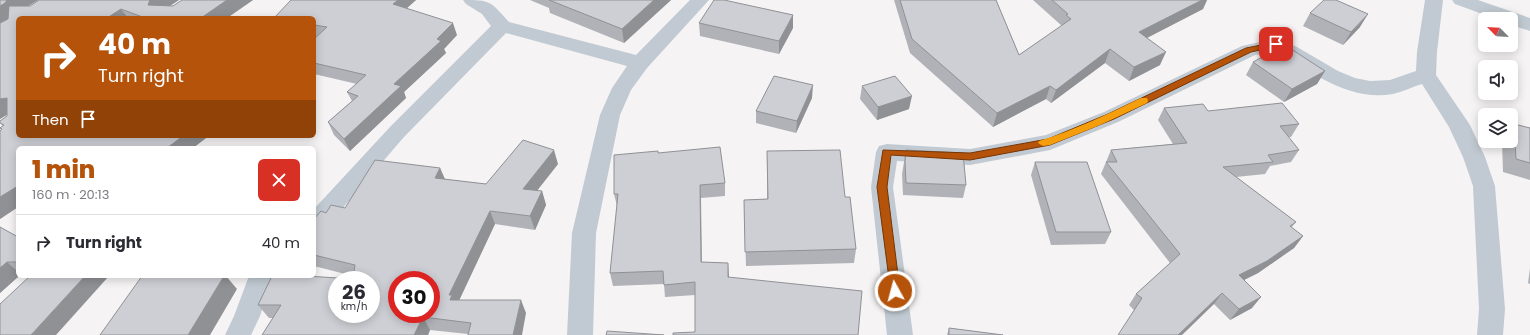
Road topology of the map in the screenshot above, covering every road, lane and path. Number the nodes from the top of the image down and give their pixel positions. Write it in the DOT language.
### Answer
graph roads {
  1 [pos="472,0"];
  2 [pos="700,0"];
  3 [pos="1434,0"];
  4 [pos="1461,0"];
  5 [pos="1530,25"];
  6 [pos="502,26"];
  7 [pos="640,63"];
  8 [pos="1426,75"];
  9 [pos="316,222"];
  10 [pos="263,278"];
  11 [pos="238,335"];
  12 [pos="580,335"];
  13 [pos="900,335"];
  14 [pos="1490,335"];
  1 -- 6 [label="street"];
  2 -- 7 [label="street"];
  3 -- 8 [label="street"];
  4 -- 5 [label="street"];
  6 -- 7 [label="street"];
  6 -- 9 [label="street"];
  7 -- 12 [label="street"];
  8 -- 13 [label="street"];
  8 -- 14 [label="street"];
  10 -- 11 [label="street"];
}
